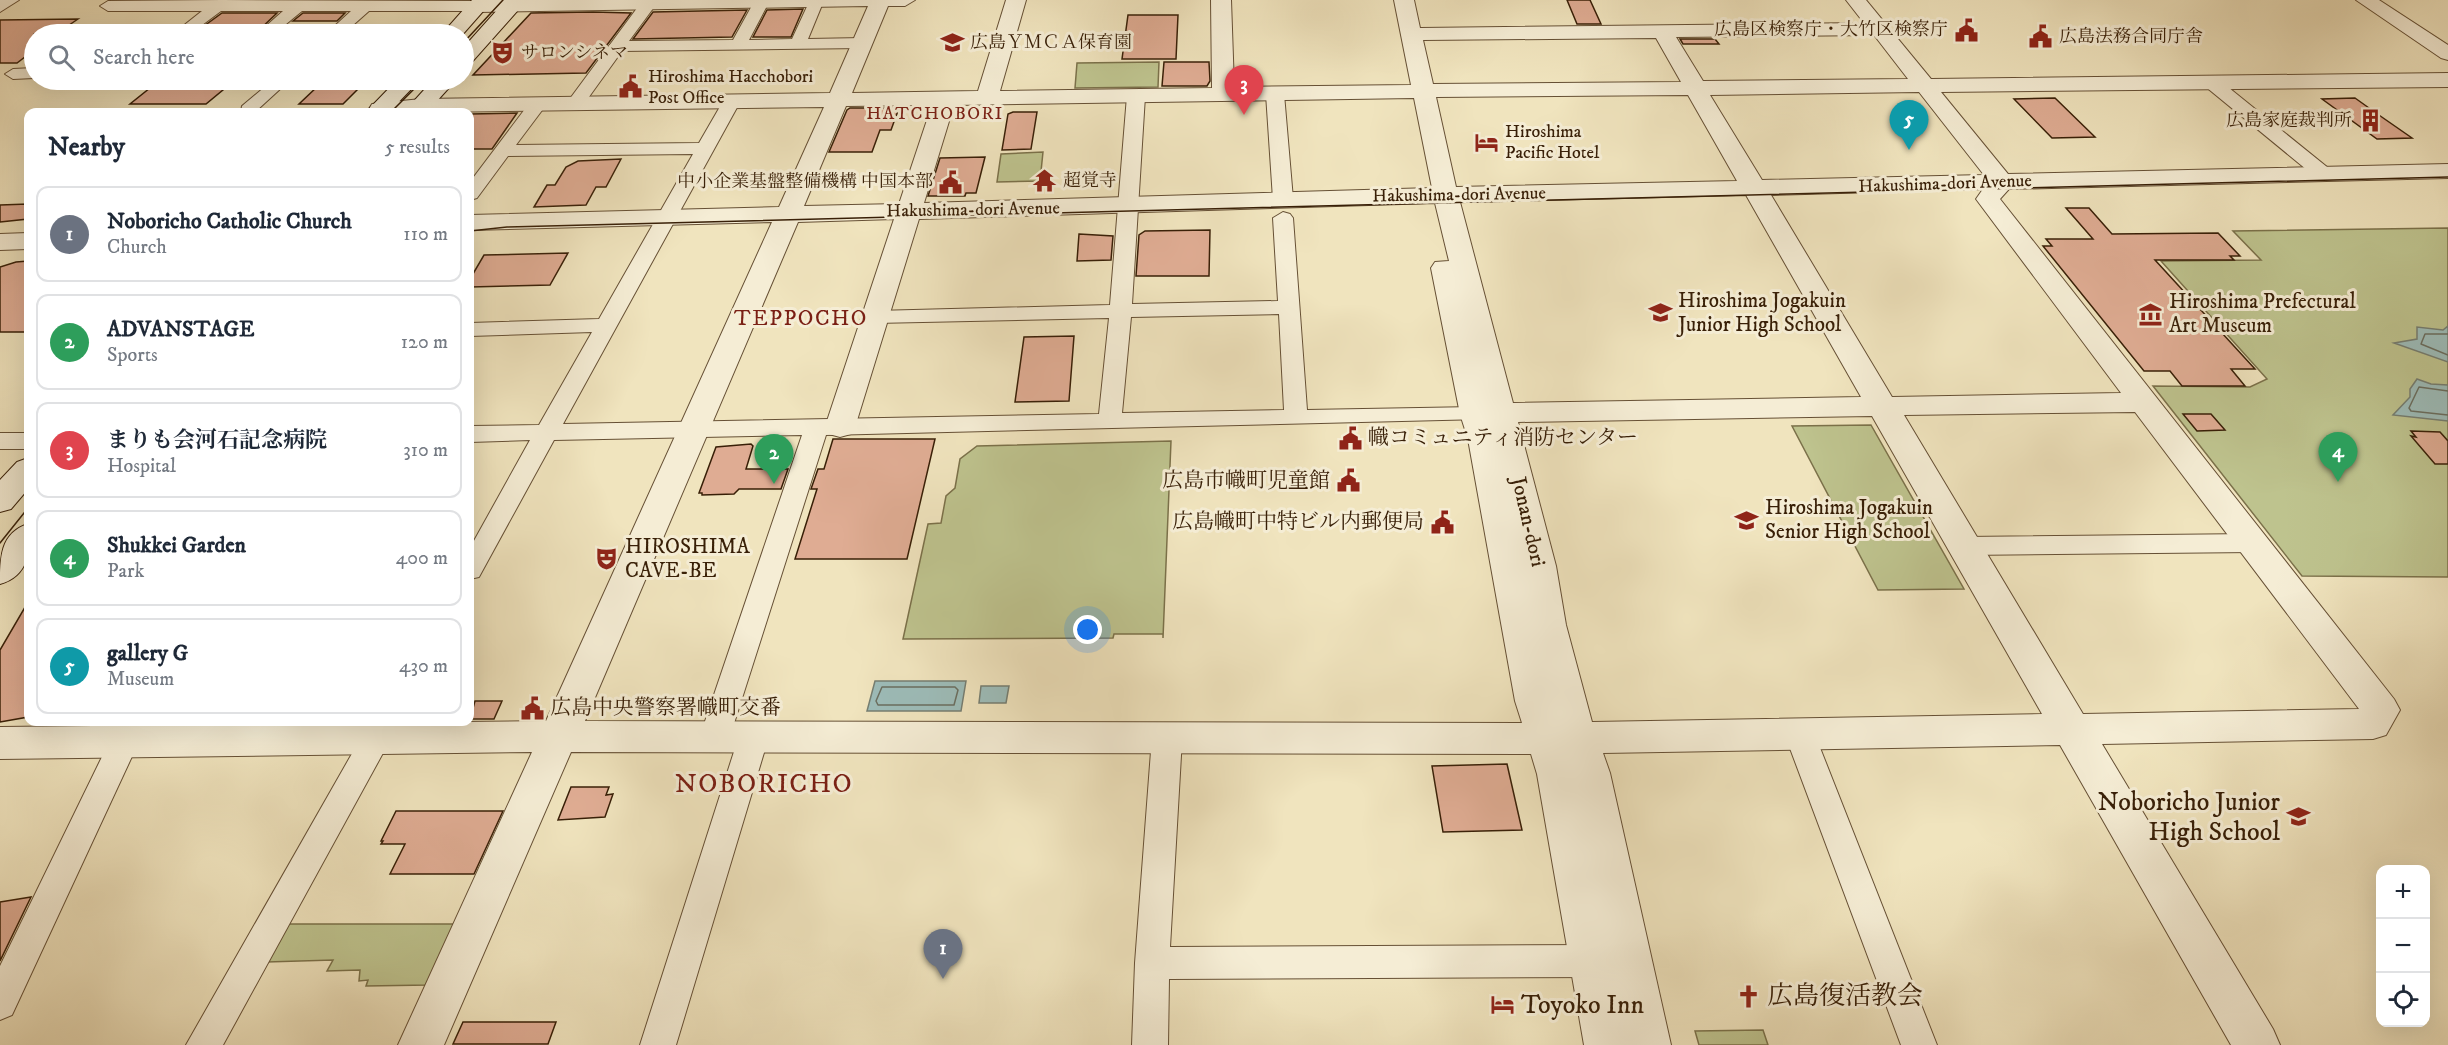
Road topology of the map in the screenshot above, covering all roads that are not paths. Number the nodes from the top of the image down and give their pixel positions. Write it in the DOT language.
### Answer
graph roads {
  1 [pos="11,0"];
  2 [pos="881,0"];
  3 [pos="905,0"];
  4 [pos="1016,0"];
  5 [pos="1221,0"];
  6 [pos="1384,0"];
  7 [pos="1404,0"];
  8 [pos="1856,0"];
  9 [pos="2366,0"];
  10 [pos="817,1"];
  11 [pos="596,2"];
  12 [pos="761,2"];
  13 [pos="221,3"];
  14 [pos="369,3"];
  15 [pos="481,3"];
  16 [pos="514,3"];
  17 [pos="648,3"];
  18 [pos="108,6"];
  19 [pos="298,6"];
  20 [pos="0,7"];
  21 [pos="194,24"];
  22 [pos="277,24"];
  23 [pos="345,24"];
  24 [pos="461,24"];
  25 [pos="1879,29"];
  26 [pos="1662,31"];
  27 [pos="1412,34"];
  28 [pos="863,43"];
  29 [pos="739,44"];
  30 [pos="798,44"];
  31 [pos="617,46"];
  32 [pos="474,48"];
  33 [pos="2448,54"];
  34 [pos="13,74"];
  35 [pos="24,74"];
  36 [pos="2448,81"];
  37 [pos="2212,83"];
  38 [pos="1924,86"];
  39 [pos="1694,89"];
  40 [pos="271,90"];
  41 [pos="399,90"];
  42 [pos="436,90"];
  43 [pos="1415,91"];
  44 [pos="1224,94"];
  45 [pos="1275,94"];
  46 [pos="1136,96"];
  47 [pos="987,98"];
  48 [pos="945,99"];
  49 [pos="838,100"];
  50 [pos="731,102"];
  51 [pos="575,104"];
  52 [pos="537,105"];
  53 [pos="250,108"];
  54 [pos="382,108"];
  55 [pos="419,108"];
  56 [pos="448,108"];
  57 [pos="705,148"];
  58 [pos="501,151"];
  59 [pos="2448,171"];
  60 [pos="2325,175"];
  61 [pos="2448,187"];
  62 [pos="474,188"];
  63 [pos="1995,191"];
  64 [pos="1759,196"];
  65 [pos="1440,205"];
  66 [pos="1283,208"];
  67 [pos="1128,214"];
  68 [pos="906,219"];
  69 [pos="474,222"];
  70 [pos="785,222"];
  71 [pos="661,225"];
  72 [pos="474,237"];
  73 [pos="24,241"];
  74 [pos="0,242"];
  75 [pos="1290,307"];
  76 [pos="1120,310"];
  77 [pos="875,317"];
  78 [pos="606,325"];
  79 [pos="474,329"];
  80 [pos="2145,402"];
  81 [pos="1880,407"];
  82 [pos="1489,413"];
  83 [pos="1296,417"];
  84 [pos="1110,421"];
  85 [pos="828,427"];
  86 [pos="695,430"];
  87 [pos="545,432"];
  88 [pos="474,434"];
  89 [pos="0,441"];
  90 [pos="24,441"];
  91 [pos="24,474"];
  92 [pos="0,501"];
  93 [pos="479,537"];
  94 [pos="24,541"];
  95 [pos="2253,543"];
  96 [pos="1964,546"];
  97 [pos="474,555"];
  98 [pos="0,573"];
  99 [pos="380,730"];
  100 [pos="129,732"];
  101 [pos="2073,732"];
  102 [pos="1800,735"];
  103 [pos="557,736"];
  104 [pos="715,736"];
  105 [pos="754,736"];
  106 [pos="1167,738"];
  107 [pos="1562,738"];
  108 [pos="0,743"];
  109 [pos="1590,961"];
  110 [pos="1630,961"];
  111 [pos="1152,963"];
  112 [pos="0,1003"];
  113 [pos="204,1045"];
  114 [pos="421,1045"];
  115 [pos="658,1045"];
  116 [pos="1150,1045"];
  117 [pos="1607,1045"];
  118 [pos="1648,1045"];
  119 [pos="1919,1045"];
  120 [pos="2257,1045"];
  1 -- 20 [label="street"];
  2 -- 3 [label="street"];
  2 -- 10 [label="street"];
  2 -- 28 [label="street"];
  4 -- 47 [label="street"];
  5 -- 44 [label="street"];
  6 -- 43 [label="street, Jonan-dori"];
  7 -- 27 [label="street, Jonan-dori"];
  8 -- 25 [label="street"];
  9 -- 33 [label="street"];
  10 -- 12 [label="street"];
  10 -- 30 [label="street"];
  11 -- 16 [label="street"];
  11 -- 17 [label="street"];
  12 -- 17 [label="street"];
  12 -- 29 [label="street"];
  13 -- 18 [label="street"];
  13 -- 19 [label="street"];
  13 -- 21 [label="street"];
  14 -- 15 [label="street"];
  14 -- 19 [label="street"];
  14 -- 23 [label="street"];
  15 -- 16 [label="street"];
  15 -- 24 [label="street"];
  16 -- 32 [label="street"];
  17 -- 31 [label="street"];
  19 -- 22 [label="street"];
  25 -- 26 [label="street"];
  25 -- 38 [label="street"];
  26 -- 27 [label="street"];
  26 -- 39 [label="street"];
  27 -- 43 [label="street, Jonan-dori"];
  28 -- 30 [label="street"];
  28 -- 49 [label="street"];
  29 -- 30 [label="street"];
  29 -- 31 [label="street"];
  31 -- 51 [label="street"];
  34 -- 35 [label="street"];
  36 -- 37 [label="street"];
  37 -- 38 [label="street"];
  37 -- 60 [label="street"];
  38 -- 39 [label="street"];
  38 -- 63 [label="street"];
  39 -- 43 [label="street"];
  39 -- 64 [label="street"];
  40 -- 53 [label="street"];
  41 -- 54 [label="street"];
  42 -- 55 [label="street"];
  43 -- 45 [label="street"];
  43 -- 65 [label="street, Jonan-dori"];
  44 -- 45 [label="street"];
  44 -- 46 [label="street"];
  45 -- 66 [label="street"];
  46 -- 47 [label="street"];
  46 -- 67 [label="street"];
  47 -- 48 [label="street"];
  48 -- 49 [label="street"];
  48 -- 68 [label="street"];
  49 -- 50 [label="street"];
  49 -- 70 [label="street"];
  50 -- 51 [label="street"];
  50 -- 57 [label="street"];
  51 -- 52 [label="street"];
  52 -- 56 [label="street"];
  52 -- 58 [label="street"];
  57 -- 58 [label="street"];
  57 -- 71 [label="street"];
  58 -- 62 [label="street"];
  59 -- 60 [label="street, Hakushima-dori Avenue"];
  60 -- 63 [label="street, Hakushima-dori Avenue"];
  61 -- 63 [label="street, Hakushima-dori Avenue"];
  63 -- 64 [label="street, Hakushima-dori Avenue"];
  63 -- 80 [label="street"];
  64 -- 65 [label="street, Hakushima-dori Avenue"];
  64 -- 81 [label="street"];
  65 -- 66 [label="street, Hakushima-dori Avenue"];
  65 -- 82 [label="street, Jonan-dori"];
  66 -- 67 [label="street, Hakushima-dori Avenue"];
  66 -- 75 [label="street"];
  67 -- 68 [label="street, Hakushima-dori Avenue"];
  67 -- 76 [label="street"];
  68 -- 70 [label="street, Hakushima-dori Avenue"];
  68 -- 77 [label="street"];
  69 -- 71 [label="street, Hakushima-dori Avenue"];
  70 -- 71 [label="street, Hakushima-dori Avenue"];
  70 -- 86 [label="street"];
  71 -- 72 [label="street, Hakushima-dori Avenue"];
  71 -- 78 [label="street"];
  73 -- 74 [label="street"];
  75 -- 76 [label="street"];
  75 -- 83 [label="street"];
  76 -- 77 [label="street"];
  76 -- 84 [label="street"];
  77 -- 85 [label="street"];
  78 -- 79 [label="street"];
  78 -- 87 [label="street"];
  80 -- 81 [label="street"];
  80 -- 95 [label="street"];
  81 -- 82 [label="street"];
  81 -- 96 [label="street"];
  82 -- 83 [label="street"];
  82 -- 107 [label="street, Jonan-dori"];
  83 -- 84 [label="street"];
  84 -- 85 [label="street"];
  85 -- 86 [label="street"];
  85 -- 104 [label="street"];
  86 -- 87 [label="street"];
  86 -- 103 [label="street"];
  87 -- 88 [label="street"];
  87 -- 93 [label="street"];
  89 -- 90 [label="street"];
  91 -- 92 [label="street"];
  93 -- 97 [label="street"];
  94 -- 98 [label="street"];
  95 -- 96 [label="street"];
  95 -- 101 [label="street"];
  96 -- 101 [label="street"];
  99 -- 100 [label="street"];
  99 -- 103 [label="street"];
  99 -- 113 [label="street"];
  100 -- 108 [label="street"];
  100 -- 112 [label="street"];
  101 -- 102 [label="street"];
  101 -- 120 [label="street"];
  102 -- 107 [label="street"];
  102 -- 119 [label="street"];
  103 -- 104 [label="street"];
  103 -- 114 [label="street"];
  104 -- 105 [label="street"];
  105 -- 106 [label="street"];
  105 -- 115 [label="street"];
  106 -- 107 [label="street"];
  106 -- 111 [label="street"];
  107 -- 109 [label="street, Jonan-dori"];
  107 -- 110 [label="street, Jonan-dori"];
  109 -- 110 [label="street"];
  109 -- 111 [label="street"];
  109 -- 117 [label="street, Jonan-dori"];
  110 -- 118 [label="street, Jonan-dori"];
  111 -- 116 [label="street"];
}
